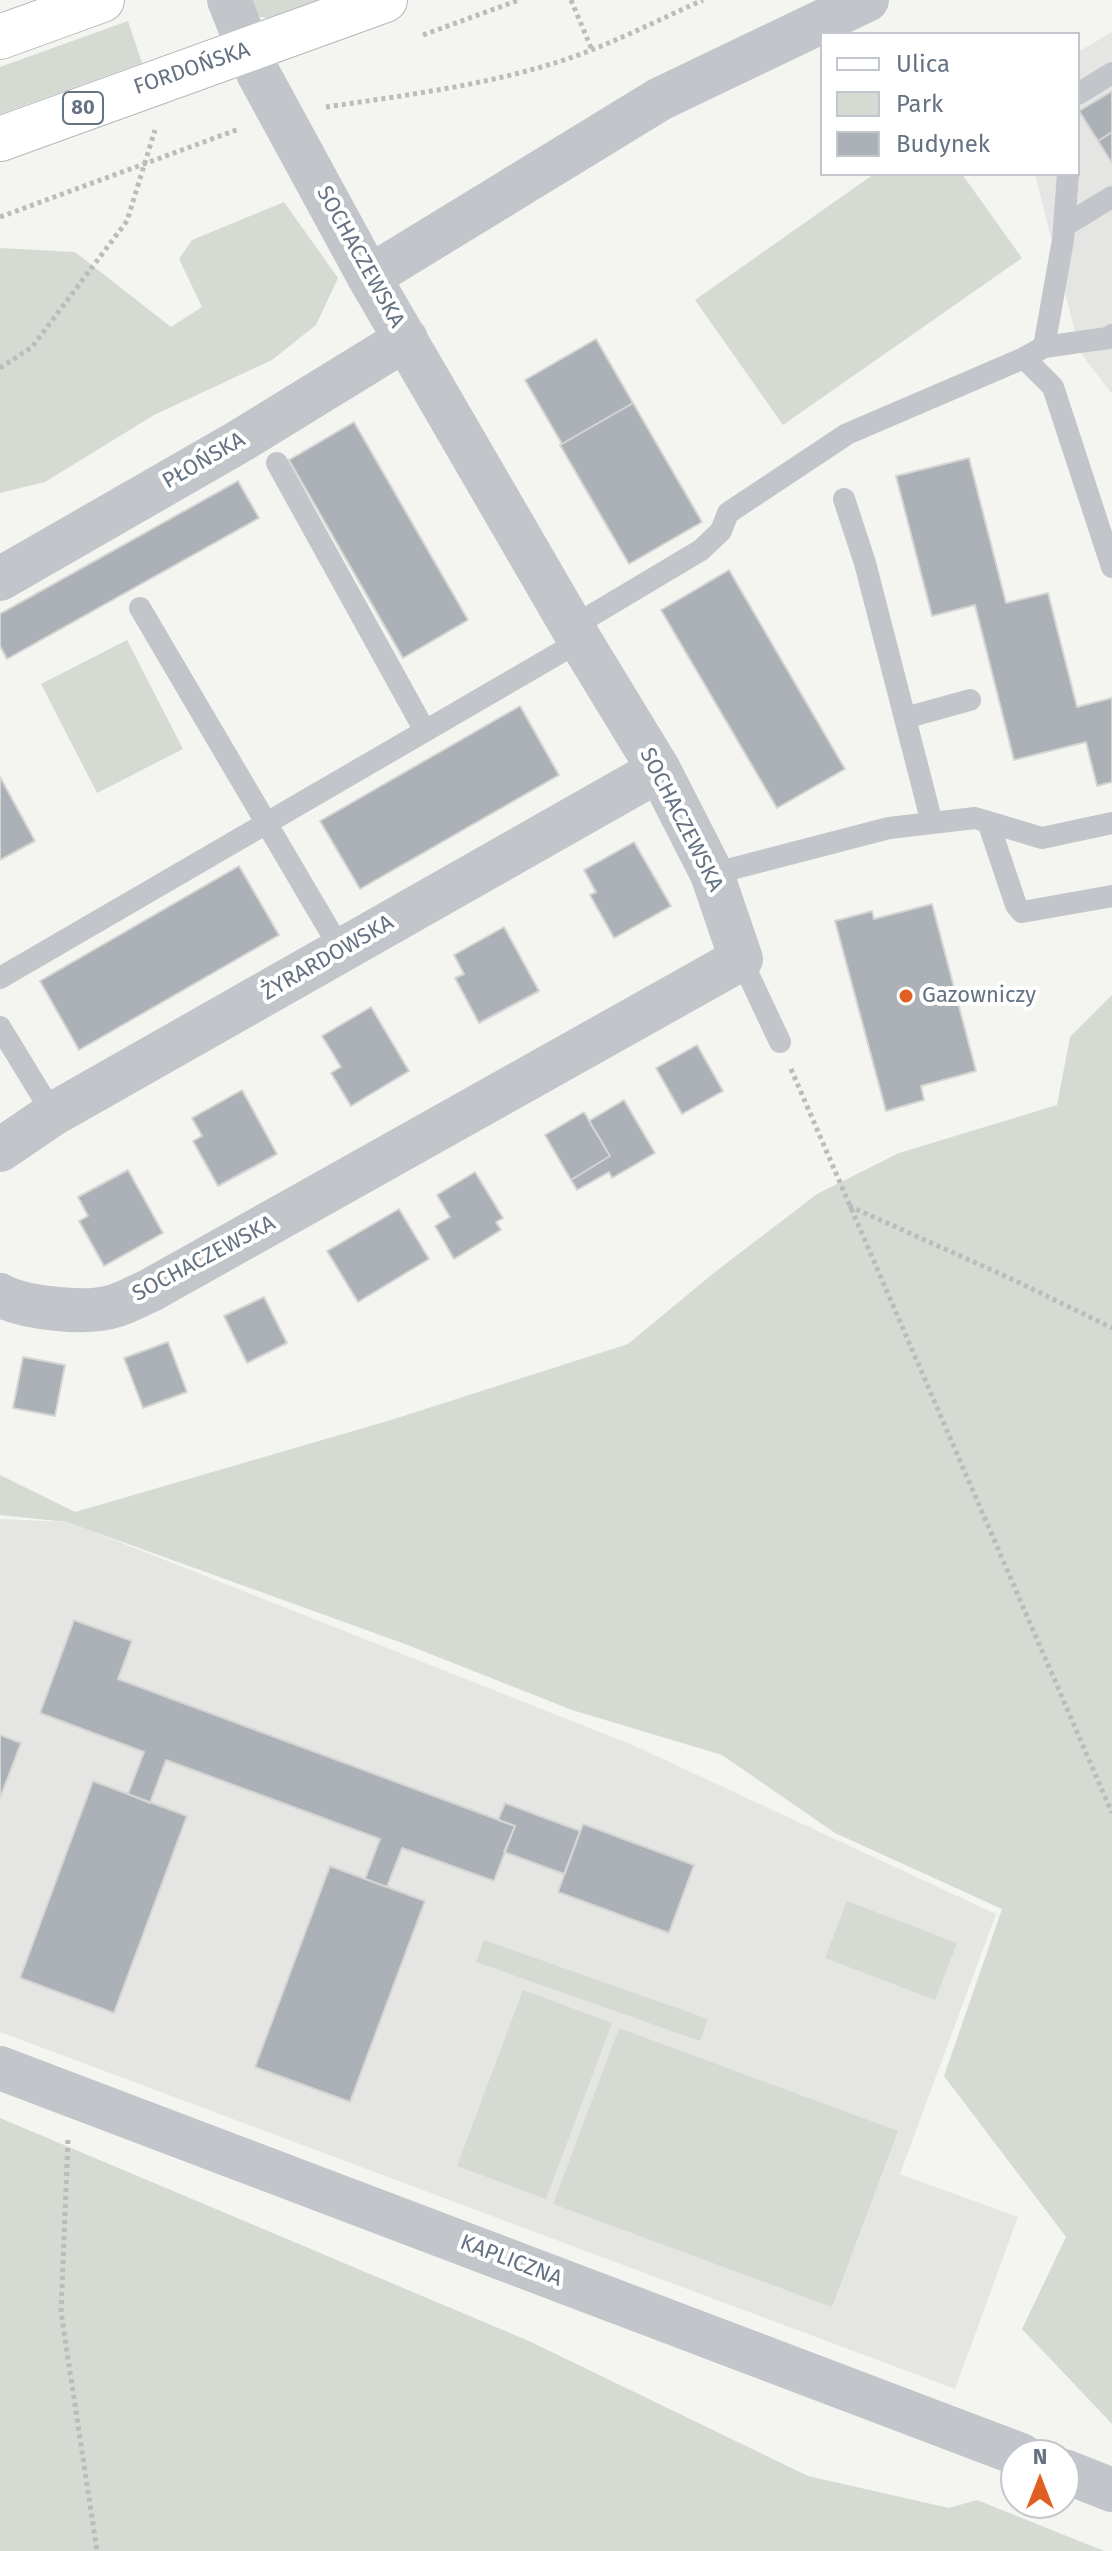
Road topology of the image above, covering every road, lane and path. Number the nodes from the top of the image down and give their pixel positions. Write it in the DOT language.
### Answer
graph roads {
  1 [pos="102,0"];
  2 [pos="229,0"];
  3 [pos="385,0"];
  4 [pos="519,0"];
  5 [pos="571,0"];
  6 [pos="703,0"];
  7 [pos="867,0"];
  8 [pos="423,35"];
  9 [pos="0,37"];
  10 [pos="249,50"];
  11 [pos="592,50"];
  12 [pos="1112,73"];
  13 [pos="1080,93"];
  14 [pos="280,114"];
  15 [pos="157,120"];
  16 [pos="0,139"];
  17 [pos="146,164"];
  18 [pos="1068,176"];
  19 [pos="1112,197"];
  20 [pos="0,217"];
  21 [pos="1064,226"];
  22 [pos="369,277"];
  23 [pos="406,339"];
  24 [pos="1111,339"];
  25 [pos="1034,353"];
  26 [pos="0,368"];
  27 [pos="277,463"];
  28 [pos="844,499"];
  29 [pos="1112,567"];
  30 [pos="0,579"];
  31 [pos="140,608"];
  32 [pos="576,634"];
  33 [pos="970,700"];
  34 [pos="905,718"];
  35 [pos="425,731"];
  36 [pos="659,770"];
  37 [pos="988,822"];
  38 [pos="932,823"];
  39 [pos="1112,823"];
  40 [pos="266,824"];
  41 [pos="712,874"];
  42 [pos="1112,896"];
  43 [pos="341,950"];
  44 [pos="741,959"];
  45 [pos="0,978"];
  46 [pos="0,1027"];
  47 [pos="780,1042"];
  48 [pos="53,1114"];
  49 [pos="0,1150"];
  50 [pos="849,1206"];
  51 [pos="0,1295"];
  52 [pos="1112,1328"];
  53 [pos="1112,1813"];
  54 [pos="0,2068"];
  55 [pos="69,2095"];
  56 [pos="1000,2447"];
  57 [pos="1080,2477"];
  58 [pos="1112,2490"];
  59 [pos="97,2551"];
  1 -- 9 [label="main road"];
  2 -- 10 [label="street, SOCHACZEWSKA"];
  3 -- 10 [label="main road, FORDOŃSKA / 80"];
  4 -- 8 [label="path"];
  5 -- 11 [label="path"];
  6 -- 11 [label="path"];
  7 -- 22 [label="street"];
  10 -- 14 [label="street, SOCHACZEWSKA"];
  10 -- 16 [label="main road, FORDOŃSKA / 80"];
  11 -- 14 [label="path"];
  12 -- 13 [label="lane"];
  14 -- 17 [label="path"];
  14 -- 22 [label="street, SOCHACZEWSKA"];
  15 -- 17 [label="path"];
  17 -- 20 [label="path"];
  17 -- 26 [label="path"];
  18 -- 21 [label="lane"];
  19 -- 21 [label="lane"];
  21 -- 25 [label="lane"];
  22 -- 23 [label="street, SOCHACZEWSKA"];
  23 -- 30 [label="street, PŁOŃSKA"];
  23 -- 32 [label="street, SOCHACZEWSKA"];
  24 -- 25 [label="lane"];
  25 -- 29 [label="lane"];
  25 -- 32 [label="lane"];
  27 -- 35 [label="lane"];
  28 -- 34 [label="lane"];
  31 -- 40 [label="lane"];
  32 -- 35 [label="lane"];
  32 -- 36 [label="street, SOCHACZEWSKA"];
  33 -- 34 [label="lane"];
  34 -- 38 [label="lane"];
  35 -- 40 [label="lane"];
  36 -- 41 [label="street, SOCHACZEWSKA"];
  36 -- 43 [label="street, ŻYRARDOWSKA"];
  37 -- 38 [label="lane"];
  37 -- 39 [label="lane"];
  37 -- 42 [label="lane"];
  38 -- 41 [label="lane"];
  40 -- 43 [label="lane"];
  40 -- 45 [label="lane"];
  41 -- 44 [label="street, SOCHACZEWSKA"];
  43 -- 48 [label="street, ŻYRARDOWSKA"];
  44 -- 47 [label="lane"];
  44 -- 51 [label="street, SOCHACZEWSKA"];
  46 -- 48 [label="lane"];
  47 -- 50 [label="path"];
  48 -- 49 [label="street, ŻYRARDOWSKA"];
  50 -- 52 [label="path"];
  50 -- 53 [label="path"];
  54 -- 55 [label="street, KAPLICZNA"];
  55 -- 56 [label="street, KAPLICZNA"];
  55 -- 59 [label="path"];
  57 -- 58 [label="street"];
}
